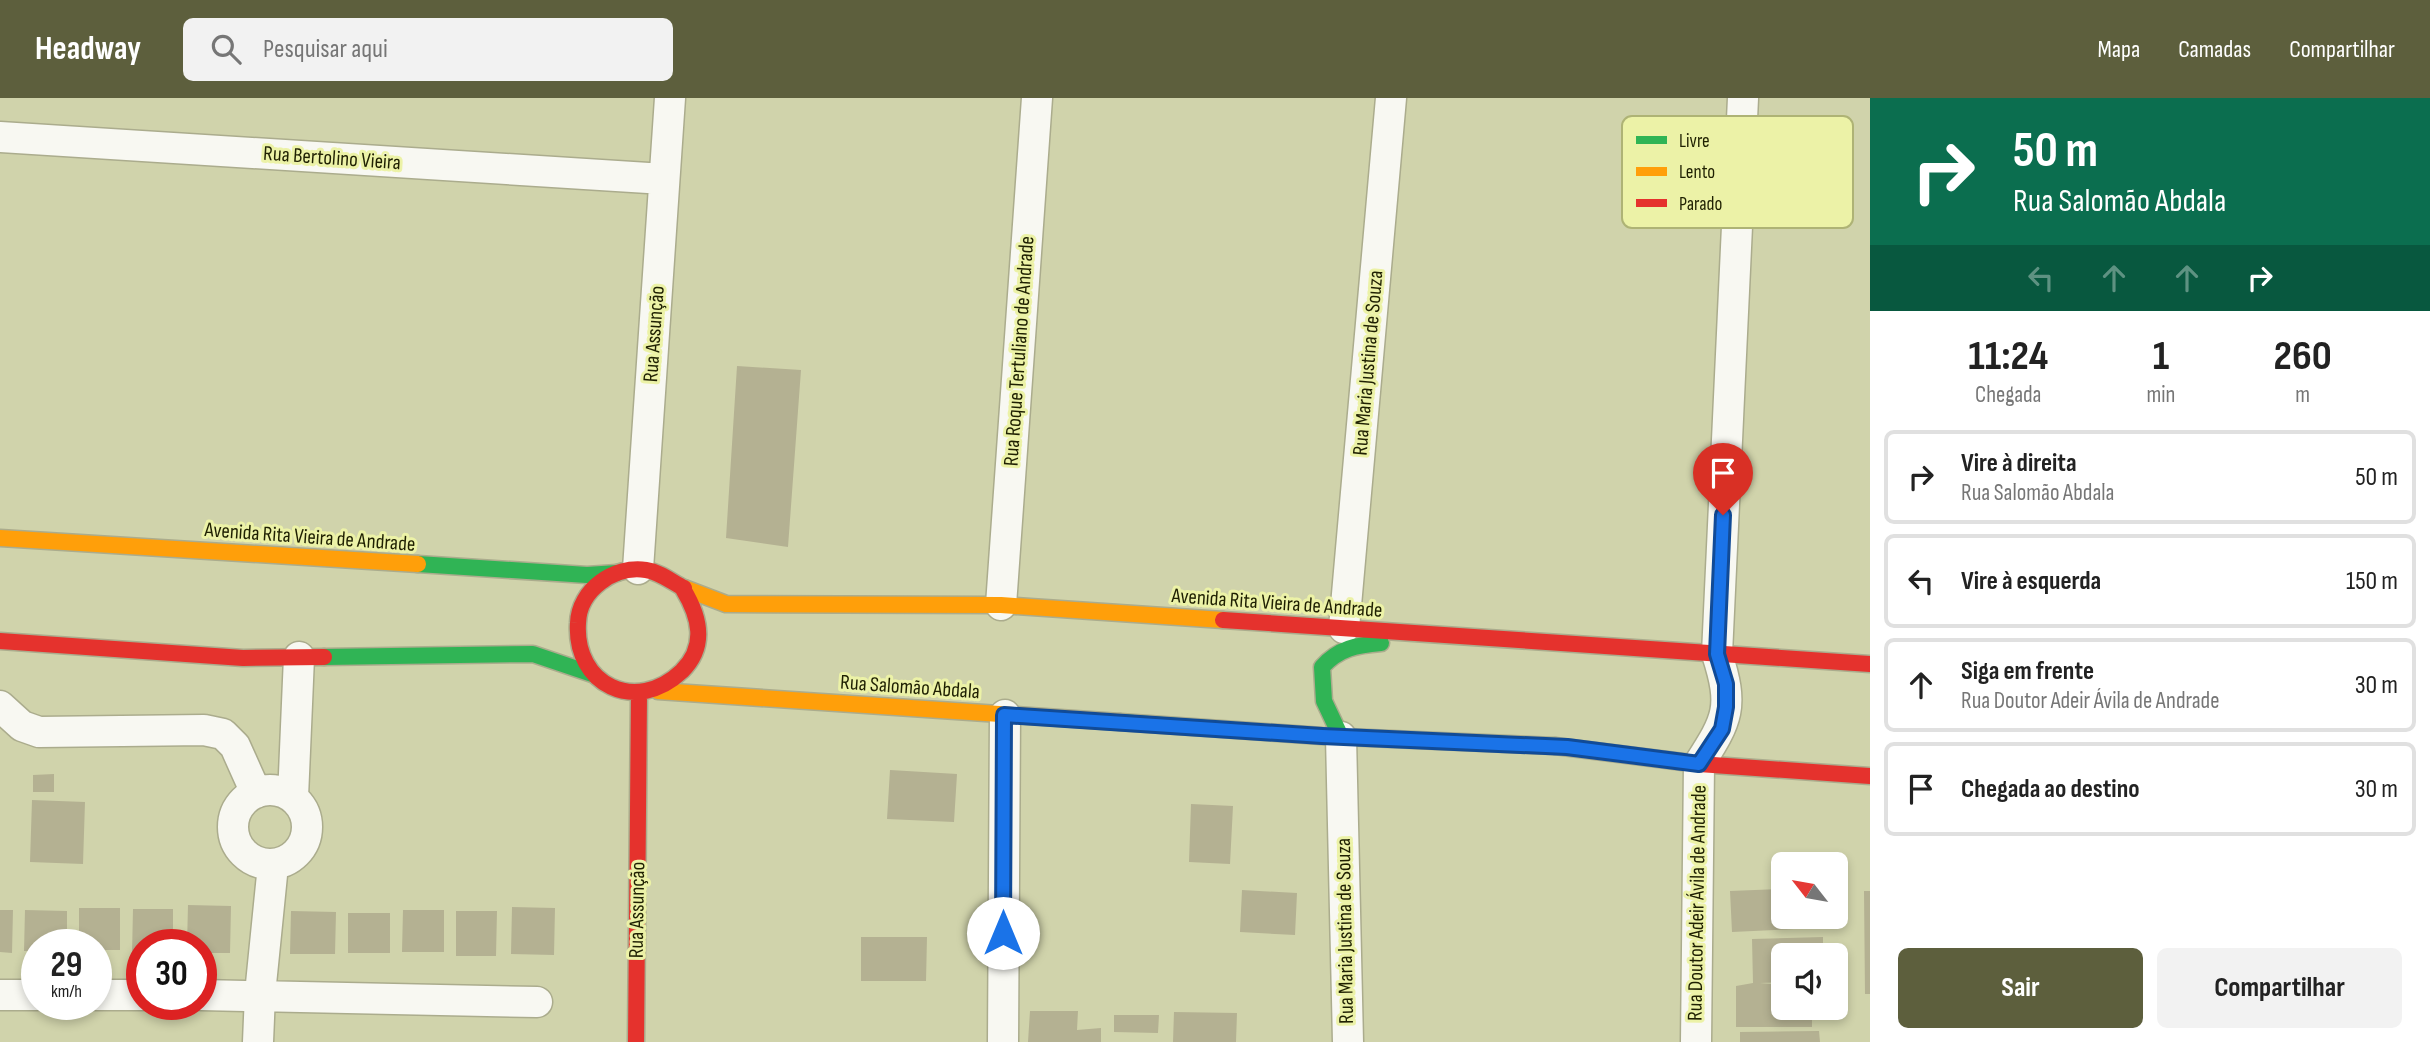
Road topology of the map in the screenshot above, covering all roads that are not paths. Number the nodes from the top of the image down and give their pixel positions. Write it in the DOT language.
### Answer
graph roads {
  1 [pos="670,98"];
  2 [pos="1037,98"];
  3 [pos="1391,98"];
  4 [pos="1742,98"];
  5 [pos="1741,116"];
  6 [pos="0,137"];
  7 [pos="664,179"];
  8 [pos="1736,228"];
  9 [pos="0,538"];
  10 [pos="627,571"];
  11 [pos="683,589"];
  12 [pos="1001,605"];
  13 [pos="1344,628"];
  14 [pos="1453,636"];
  15 [pos="0,641"];
  16 [pos="1717,654"];
  17 [pos="299,657"];
  18 [pos="1870,664"];
  19 [pos="592,674"];
  20 [pos="658,691"];
  21 [pos="639,694"];
  22 [pos="0,706"];
  23 [pos="1004,715"];
  24 [pos="1341,737"];
  25 [pos="1699,764"];
  26 [pos="1870,776"];
  27 [pos="256,793"];
  28 [pos="293,797"];
  29 [pos="272,865"];
  30 [pos="0,995"];
  31 [pos="21,995"];
  32 [pos="217,995"];
  33 [pos="260,995"];
  34 [pos="537,1002"];
  35 [pos="258,1042"];
  36 [pos="636,1042"];
  37 [pos="1003,1042"];
  38 [pos="1348,1042"];
  39 [pos="1696,1042"];
  1 -- 7 [label="street, Rua Assunção"];
  2 -- 12 [label="street, Rua Roque Tertuliano de Andrade"];
  3 -- 13 [label="street, Rua Maria Justina de Souza"];
  4 -- 5 [label="street"];
  6 -- 7 [label="street, Rua Bertolino Vieira"];
  7 -- 10 [label="street, Rua Assunção"];
  8 -- 16 [label="street"];
  9 -- 10 [label="street, Avenida Rita Vieira de Andrade"];
  10 -- 11 [label="street"];
  10 -- 19 [label="street"];
  11 -- 12 [label="street, Avenida Rita Vieira de Andrade"];
  11 -- 20 [label="street"];
  12 -- 13 [label="street, Avenida Rita Vieira de Andrade"];
  13 -- 14 [label="street, Avenida Rita Vieira de Andrade"];
  14 -- 16 [label="street, Avenida Rita Vieira de Andrade"];
  14 -- 24 [label="street"];
  15 -- 17 [label="street"];
  16 -- 18 [label="street, Avenida Rita Vieira de Andrade"];
  16 -- 25 [label="street"];
  17 -- 19 [label="street"];
  17 -- 28 [label="street"];
  19 -- 21 [label="street"];
  20 -- 21 [label="street"];
  20 -- 23 [label="street, Rua Salomão Abdala"];
  21 -- 36 [label="street, Rua Assunção"];
  22 -- 27 [label="street"];
  23 -- 24 [label="street, Rua Salomão Abdala"];
  23 -- 37 [label="street"];
  24 -- 25 [label="street, Rua Salomão Abdala"];
  24 -- 38 [label="street, Rua Maria Justina de Souza"];
  25 -- 26 [label="street, Rua Salomão Abdala"];
  25 -- 39 [label="street, Rua Doutor Adeir Ávila de Andrade"];
  27 -- 28 [label="street"];
  27 -- 29 [label="street"];
  28 -- 29 [label="street"];
  29 -- 33 [label="street"];
  30 -- 31 [label="street"];
  32 -- 33 [label="street"];
  33 -- 34 [label="street"];
  33 -- 35 [label="street"];
}
